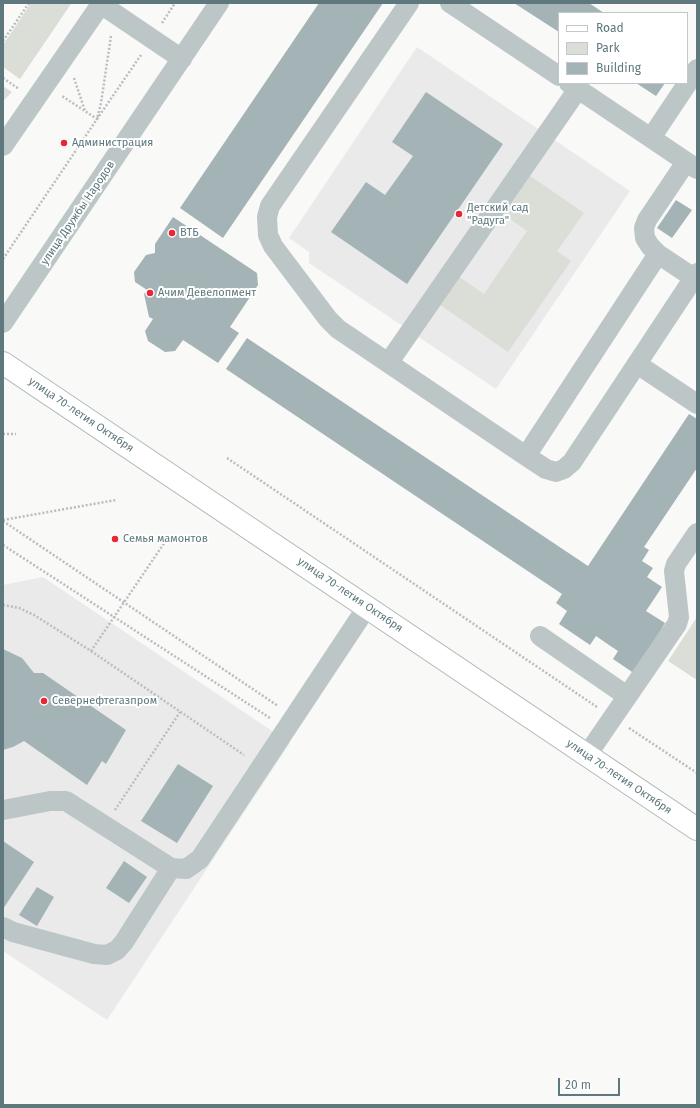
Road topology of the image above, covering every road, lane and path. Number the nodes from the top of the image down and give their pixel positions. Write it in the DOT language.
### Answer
graph roads {
  1 [pos="29,3"];
  2 [pos="175,3"];
  3 [pos="219,3"];
  4 [pos="409,3"];
  5 [pos="450,3"];
  6 [pos="108,6"];
  7 [pos="152,39"];
  8 [pos="3,41"];
  9 [pos="182,59"];
  10 [pos="58,66"];
  11 [pos="697,69"];
  12 [pos="558,75"];
  13 [pos="688,82"];
  14 [pos="687,84"];
  15 [pos="45,85"];
  16 [pos="574,86"];
  17 [pos="85,111"];
  18 [pos="97,119"];
  19 [pos="651,138"];
  20 [pos="3,146"];
  21 [pos="692,165"];
  22 [pos="658,254"];
  23 [pos="3,259"];
  24 [pos="695,276"];
  25 [pos="3,323"];
  26 [pos="389,362"];
  27 [pos="3,363"];
  28 [pos="637,364"];
  29 [pos="697,404"];
  30 [pos="3,434"];
  31 [pos="16,434"];
  32 [pos="526,456"];
  33 [pos="227,458"];
  34 [pos="116,500"];
  35 [pos="3,521"];
  36 [pos="697,532"];
  37 [pos="169,536"];
  38 [pos="3,545"];
  39 [pos="124,602"];
  40 [pos="3,605"];
  41 [pos="367,607"];
  42 [pos="114,617"];
  43 [pos="540,636"];
  44 [pos="91,651"];
  45 [pos="627,696"];
  46 [pos="180,712"];
  47 [pos="612,718"];
  48 [pos="291,723"];
  49 [pos="587,755"];
  50 [pos="261,767"];
  51 [pos="697,773"];
  52 [pos="3,810"];
  53 [pos="104,825"];
  54 [pos="697,829"];
  55 [pos="171,868"];
  56 [pos="3,927"];
  1 -- 8 [label="path"];
  2 -- 7 [label="path"];
  3 -- 9 [label="street, улица Дружбы Народов"];
  4 -- 26 [label="street"];
  5 -- 12 [label="street"];
  6 -- 7 [label="street"];
  6 -- 10 [label="street"];
  6 -- 18 [label="path"];
  7 -- 9 [label="street"];
  7 -- 18 [label="path"];
  9 -- 25 [label="street, улица Дружбы Народов"];
  10 -- 15 [label="street"];
  10 -- 17 [label="path"];
  11 -- 13 [label="street"];
  14 -- 19 [label="street"];
  15 -- 17 [label="path"];
  15 -- 20 [label="street"];
  16 -- 19 [label="street"];
  16 -- 26 [label="street"];
  17 -- 18 [label="path"];
  18 -- 23 [label="path"];
  19 -- 21 [label="street"];
  21 -- 22 [label="street"];
  22 -- 24 [label="street"];
  22 -- 32 [label="street"];
  24 -- 28 [label="street"];
  26 -- 32 [label="street"];
  27 -- 41 [label="main road, улица 70-летия Октября"];
  28 -- 29 [label="street"];
  28 -- 32 [label="street"];
  30 -- 31 [label="path"];
  33 -- 47 [label="path"];
  34 -- 35 [label="path"];
  35 -- 39 [label="path"];
  36 -- 45 [label="street"];
  37 -- 39 [label="path"];
  38 -- 42 [label="path"];
  39 -- 42 [label="path"];
  39 -- 48 [label="path"];
  40 -- 44 [label="path"];
  41 -- 48 [label="street"];
  41 -- 49 [label="main road, улица 70-летия Октября"];
  42 -- 44 [label="path"];
  42 -- 48 [label="path"];
  43 -- 45 [label="street"];
  44 -- 46 [label="path"];
  45 -- 47 [label="street"];
  46 -- 50 [label="path"];
  46 -- 53 [label="path"];
  47 -- 49 [label="street"];
  47 -- 51 [label="path"];
  48 -- 50 [label="street"];
  49 -- 54 [label="main road, улица 70-летия Октября"];
  50 -- 55 [label="street"];
  52 -- 53 [label="street"];
  53 -- 55 [label="street"];
  55 -- 56 [label="street"];
}
